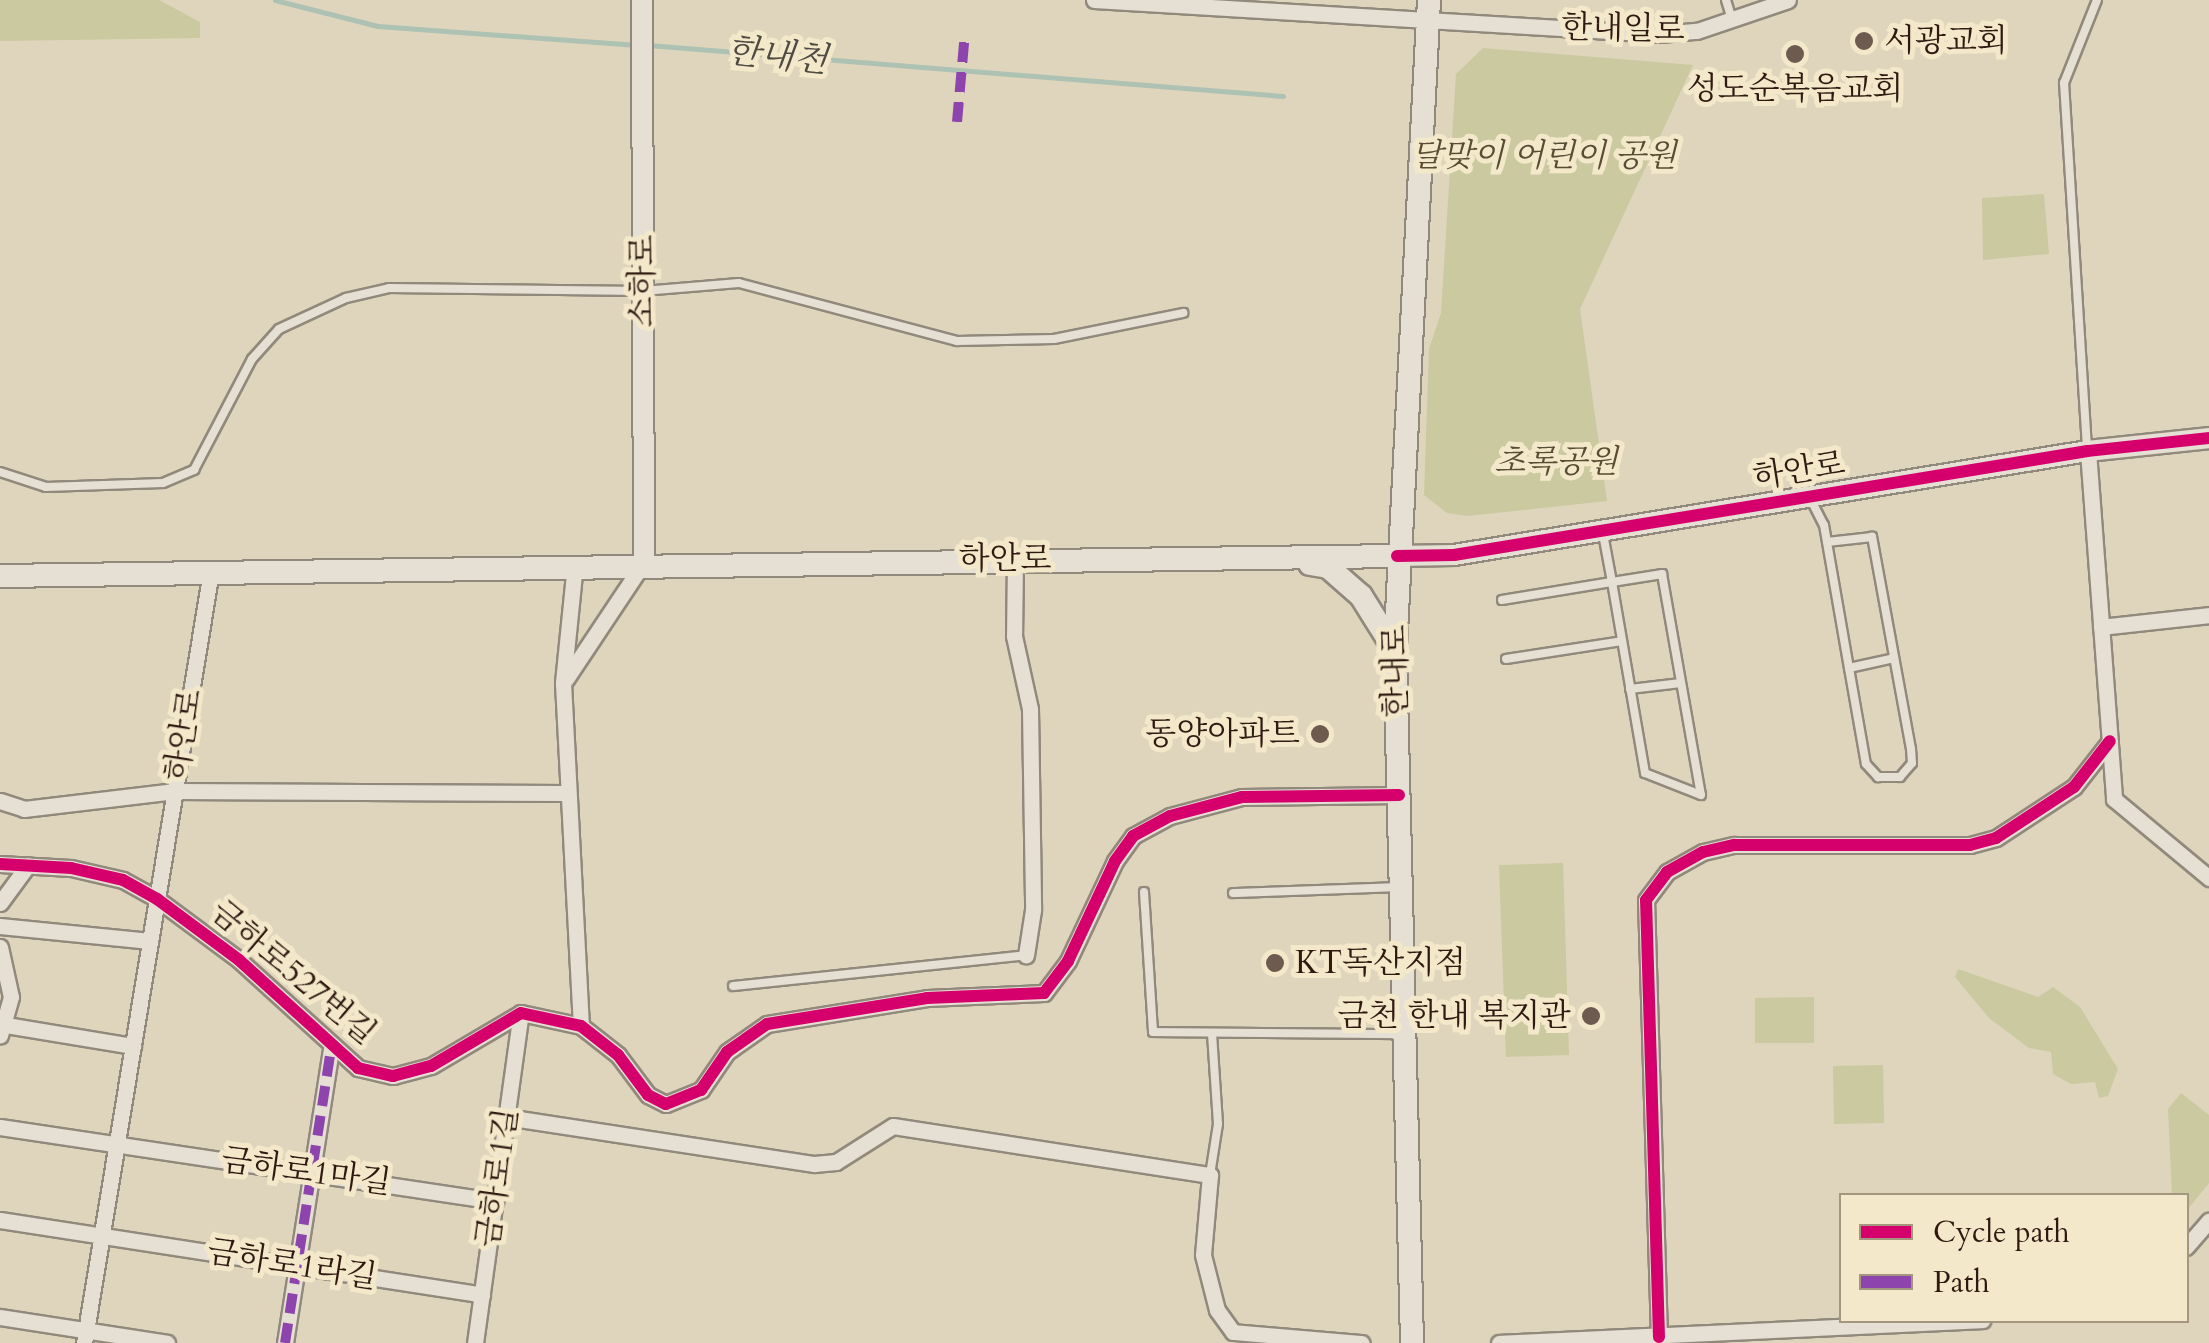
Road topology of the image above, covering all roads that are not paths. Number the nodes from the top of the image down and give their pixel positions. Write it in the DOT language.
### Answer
graph roads {
  1 [pos="1094,0"];
  2 [pos="1726,0"];
  3 [pos="1788,0"];
  4 [pos="2097,0"];
  5 [pos="642,1"];
  6 [pos="1428,11"];
  7 [pos="1732,22"];
  8 [pos="643,291"];
  9 [pos="1183,312"];
  10 [pos="2209,438"];
  11 [pos="2088,451"];
  12 [pos="0,472"];
  13 [pos="1810,498"];
  14 [pos="1602,529"];
  15 [pos="1827,542"];
  16 [pos="1397,556"];
  17 [pos="1282,558"];
  18 [pos="1015,559"];
  19 [pos="644,562"];
  20 [pos="576,564"];
  21 [pos="211,571"];
  22 [pos="0,576"];
  23 [pos="1612,582"];
  24 [pos="1502,600"];
  25 [pos="2209,615"];
  26 [pos="2101,626"];
  27 [pos="1622,641"];
  28 [pos="1395,651"];
  29 [pos="1894,658"];
  30 [pos="1506,659"];
  31 [pos="1849,668"];
  32 [pos="564,683"];
  33 [pos="1681,684"];
  34 [pos="1630,689"];
  35 [pos="2110,741"];
  36 [pos="175,790"];
  37 [pos="566,792"];
  38 [pos="1398,795"];
  39 [pos="0,801"];
  40 [pos="0,864"];
  41 [pos="28,866"];
  42 [pos="2209,878"];
  43 [pos="1400,887"];
  44 [pos="1144,892"];
  45 [pos="1233,893"];
  46 [pos="157,899"];
  47 [pos="0,903"];
  48 [pos="0,926"];
  49 [pos="150,941"];
  50 [pos="0,947"];
  51 [pos="1026,955"];
  52 [pos="733,986"];
  53 [pos="520,1013"];
  54 [pos="581,1026"];
  55 [pos="3,1030"];
  56 [pos="1212,1033"];
  57 [pos="1404,1034"];
  58 [pos="132,1046"];
  59 [pos="331,1048"];
  60 [pos="506,1117"];
  61 [pos="0,1127"];
  62 [pos="116,1144"];
  63 [pos="312,1173"];
  64 [pos="1210,1175"];
  65 [pos="495,1201"];
  66 [pos="0,1220"];
  67 [pos="2209,1221"];
  68 [pos="101,1236"];
  69 [pos="2189,1244"];
  70 [pos="297,1266"];
  71 [pos="482,1295"];
  72 [pos="0,1317"];
  73 [pos="1925,1323"];
  74 [pos="85,1337"];
  75 [pos="1659,1337"];
  76 [pos="167,1343"];
  77 [pos="284,1343"];
  78 [pos="475,1343"];
  79 [pos="1362,1343"];
  80 [pos="1412,1343"];
  81 [pos="1499,1343"];
  1 -- 6 [label="street, 한내일로"];
  2 -- 7 [label="lane"];
  3 -- 7 [label="street, 한내일로"];
  4 -- 11 [label="lane"];
  5 -- 8 [label="street, 소하로"];
  6 -- 7 [label="street, 한내일로"];
  6 -- 16 [label="main road, 한내로"];
  8 -- 9 [label="lane"];
  8 -- 12 [label="lane"];
  8 -- 19 [label="street, 소하로"];
  10 -- 11 [label="street, 하안로"];
  11 -- 13 [label="street, 하안로"];
  11 -- 26 [label="street"];
  13 -- 14 [label="street, 하안로"];
  13 -- 15 [label="lane"];
  14 -- 16 [label="street, 하안로"];
  14 -- 23 [label="lane"];
  15 -- 29 [label="lane"];
  15 -- 31 [label="lane"];
  16 -- 17 [label="main road, 하안로"];
  16 -- 28 [label="main road, 한내로"];
  17 -- 18 [label="main road, 하안로"];
  17 -- 28 [label="main road"];
  18 -- 19 [label="main road, 하안로"];
  18 -- 51 [label="street"];
  19 -- 20 [label="main road, 하안로"];
  19 -- 32 [label="street"];
  20 -- 21 [label="main road, 하안로"];
  20 -- 32 [label="street"];
  21 -- 22 [label="main road, 하안로"];
  21 -- 36 [label="street, 하안로"];
  23 -- 24 [label="lane"];
  23 -- 27 [label="lane"];
  23 -- 33 [label="lane"];
  25 -- 26 [label="street"];
  26 -- 35 [label="street"];
  27 -- 30 [label="lane"];
  27 -- 34 [label="lane"];
  28 -- 38 [label="main road, 한내로"];
  29 -- 31 [label="lane"];
  29 -- 31 [label="lane"];
  32 -- 37 [label="street"];
  33 -- 34 [label="lane"];
  33 -- 34 [label="lane"];
  35 -- 42 [label="street"];
  35 -- 75 [label="street"];
  36 -- 37 [label="street"];
  36 -- 39 [label="street"];
  36 -- 46 [label="street, 하안로"];
  37 -- 54 [label="street"];
  38 -- 43 [label="main road, 한내로"];
  38 -- 54 [label="street"];
  40 -- 41 [label="street, 금하로527번길"];
  41 -- 46 [label="street, 금하로527번길"];
  41 -- 47 [label="street"];
  43 -- 45 [label="lane"];
  43 -- 57 [label="main road, 한내로"];
  44 -- 56 [label="lane"];
  46 -- 49 [label="street"];
  46 -- 59 [label="street, 금하로527번길"];
  48 -- 49 [label="street"];
  49 -- 58 [label="street"];
  50 -- 55 [label="street"];
  51 -- 52 [label="lane"];
  53 -- 54 [label="street"];
  53 -- 59 [label="street, 금하로527번길"];
  53 -- 60 [label="street, 금하로1길"];
  55 -- 58 [label="street"];
  56 -- 57 [label="lane"];
  56 -- 64 [label="lane"];
  57 -- 80 [label="main road, 한내로"];
  58 -- 62 [label="street"];
  59 -- 63 [label="street"];
  60 -- 64 [label="street"];
  60 -- 65 [label="street, 금하로1길"];
  61 -- 62 [label="street, 금하로1마길"];
  62 -- 63 [label="street, 금하로1마길"];
  62 -- 68 [label="street"];
  63 -- 65 [label="street, 금하로1마길"];
  63 -- 70 [label="street"];
  64 -- 79 [label="street"];
  65 -- 71 [label="street, 금하로1길"];
  66 -- 68 [label="street, 금하로1라길"];
  67 -- 69 [label="street"];
  68 -- 70 [label="street, 금하로1라길"];
  68 -- 74 [label="street"];
  70 -- 71 [label="street, 금하로1라길"];
  70 -- 77 [label="street"];
  71 -- 78 [label="street, 금하로1길"];
  72 -- 74 [label="street"];
  73 -- 75 [label="street"];
  74 -- 76 [label="street"];
  75 -- 81 [label="street"];
}
